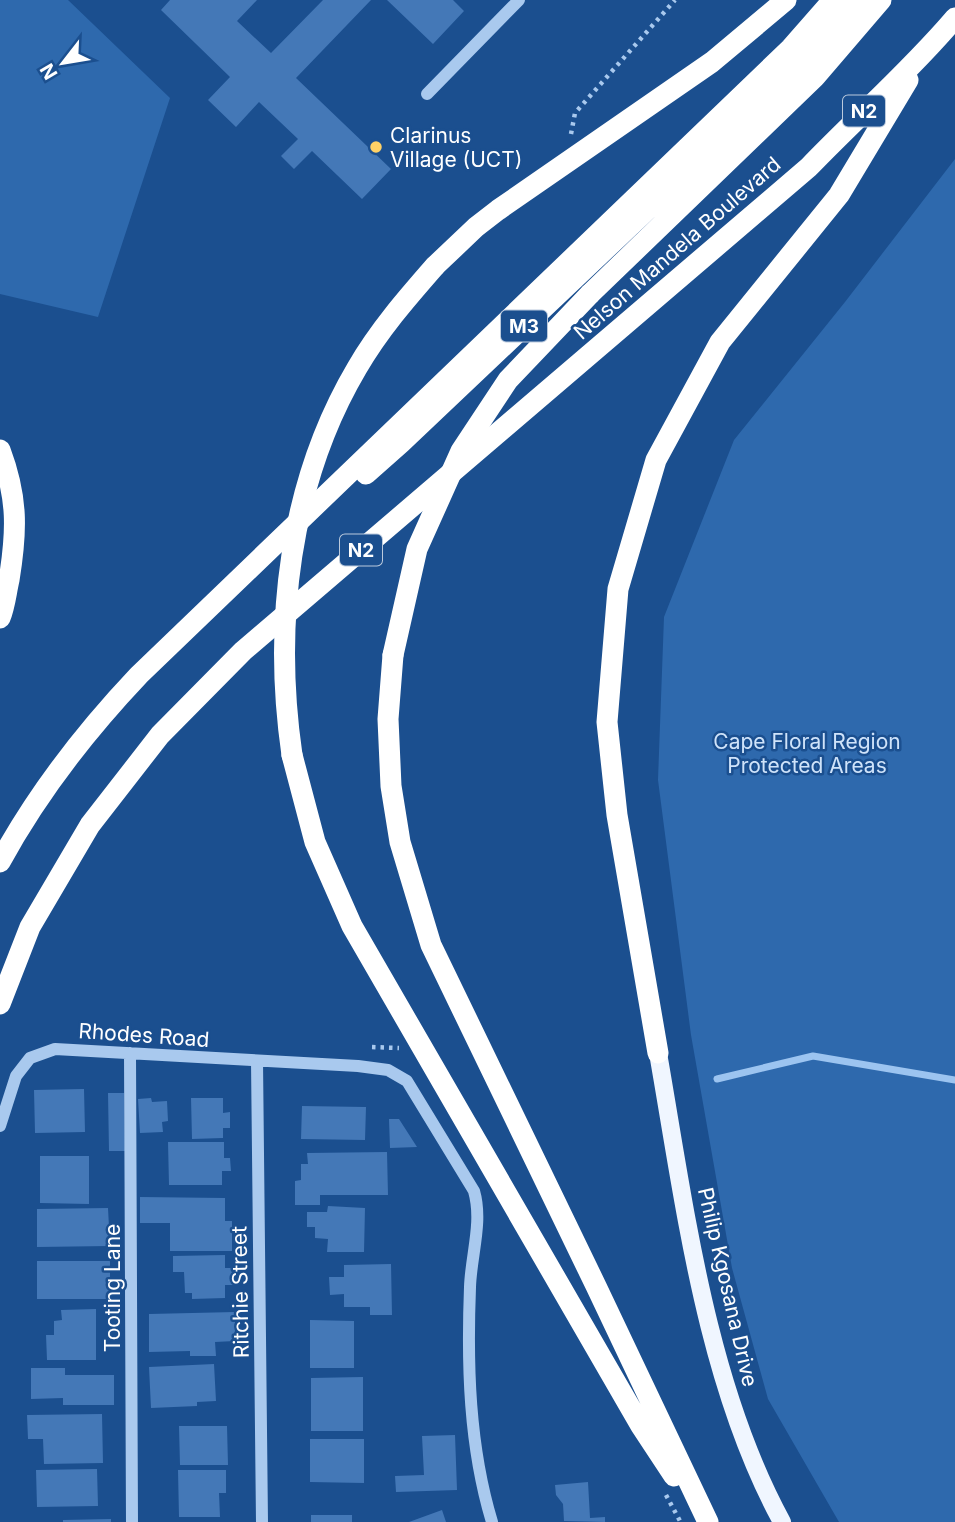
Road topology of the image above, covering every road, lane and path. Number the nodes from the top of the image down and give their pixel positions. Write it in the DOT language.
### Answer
graph roads {
  1 [pos="519,0"];
  2 [pos="675,0"];
  3 [pos="786,0"];
  4 [pos="833,0"];
  5 [pos="858,0"];
  6 [pos="881,0"];
  7 [pos="955,18"];
  8 [pos="922,57"];
  9 [pos="427,94"];
  10 [pos="570,143"];
  11 [pos="0,450"];
  12 [pos="0,618"];
  13 [pos="176,637"];
  14 [pos="0,862"];
  15 [pos="0,1004"];
  16 [pos="371,1047"];
  17 [pos="410,1048"];
  18 [pos="130,1053"];
  19 [pos="658,1053"];
  20 [pos="257,1061"];
  21 [pos="0,1126"];
  22 [pos="132,1522"];
  23 [pos="262,1522"];
  24 [pos="492,1522"];
  25 [pos="706,1522"];
  26 [pos="782,1522"];
  1 -- 9 [label="street"];
  2 -- 10 [label="path"];
  3 -- 25 [label="highway, bridge"];
  4 -- 13 [label="highway, Nelson Mandela Boulevard"];
  5 -- 13 [label="highway, Nelson Mandela Boulevard / M3"];
  6 -- 25 [label="highway, bridge"];
  7 -- 8 [label="highway, N2"];
  8 -- 15 [label="highway, Nelson Mandela Boulevard / N2"];
  8 -- 19 [label="highway"];
  11 -- 12 [label="highway"];
  13 -- 14 [label="highway, Nelson Mandela Boulevard"];
  16 -- 17 [label="path"];
  18 -- 20 [label="street, Rhodes Road"];
  18 -- 21 [label="street, Rhodes Road"];
  18 -- 22 [label="street, Tooting Lane"];
  19 -- 26 [label="main road, Philip Kgosana Drive"];
  20 -- 23 [label="street, Ritchie Street"];
  20 -- 24 [label="street, Rhodes Road"];
}
